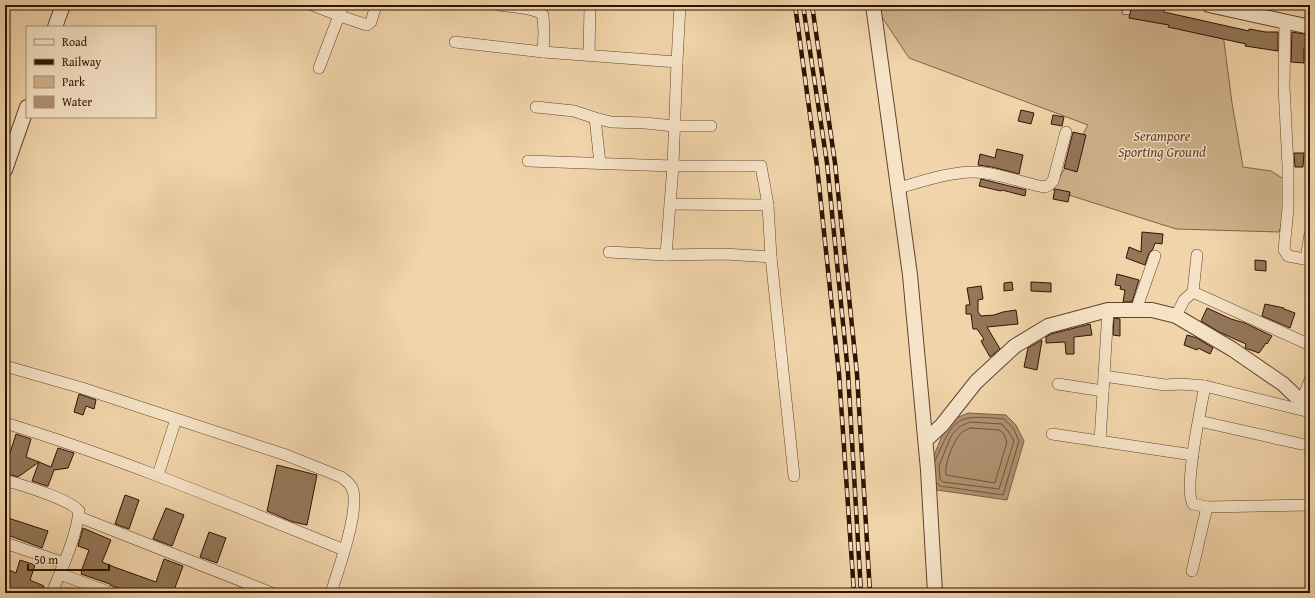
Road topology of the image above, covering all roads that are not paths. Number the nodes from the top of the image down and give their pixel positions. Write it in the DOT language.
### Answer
graph roads {
  1 [pos="312,5"];
  2 [pos="343,5"];
  3 [pos="376,5"];
  4 [pos="499,5"];
  5 [pos="590,5"];
  6 [pos="680,5"];
  7 [pos="873,5"];
  8 [pos="1209,5"];
  9 [pos="59,6"];
  10 [pos="340,16"];
  11 [pos="1285,22"];
  12 [pos="1309,24"];
  13 [pos="55,26"];
  14 [pos="455,42"];
  15 [pos="542,52"];
  16 [pos="589,55"];
  17 [pos="677,62"];
  18 [pos="319,68"];
  19 [pos="536,107"];
  20 [pos="26,110"];
  21 [pos="595,118"];
  22 [pos="674,126"];
  23 [pos="711,126"];
  24 [pos="1066,132"];
  25 [pos="528,161"];
  26 [pos="600,163"];
  27 [pos="673,166"];
  28 [pos="5,170"];
  29 [pos="898,188"];
  30 [pos="670,204"];
  31 [pos="768,205"];
  32 [pos="1310,234"];
  33 [pos="609,252"];
  34 [pos="666,255"];
  35 [pos="1197,255"];
  36 [pos="1155,256"];
  37 [pos="771,257"];
  38 [pos="1308,260"];
  39 [pos="1193,292"];
  40 [pos="1108,310"];
  41 [pos="1136,310"];
  42 [pos="1176,316"];
  43 [pos="1310,345"];
  44 [pos="5,366"];
  45 [pos="1104,376"];
  46 [pos="1310,380"];
  47 [pos="1058,384"];
  48 [pos="1205,386"];
  49 [pos="1103,391"];
  50 [pos="1307,408"];
  51 [pos="176,419"];
  52 [pos="1199,421"];
  53 [pos="5,423"];
  54 [pos="1052,434"];
  55 [pos="926,440"];
  56 [pos="1100,441"];
  57 [pos="1301,444"];
  58 [pos="1193,455"];
  59 [pos="158,475"];
  60 [pos="794,476"];
  61 [pos="5,480"];
  62 [pos="1310,505"];
  63 [pos="1207,507"];
  64 [pos="79,517"];
  65 [pos="5,544"];
  66 [pos="344,550"];
  67 [pos="64,563"];
  68 [pos="1192,571"];
  69 [pos="60,574"];
  70 [pos="52,593"];
  71 [pos="111,593"];
  72 [pos="272,593"];
  73 [pos="331,593"];
  74 [pos="935,593"];
  1 -- 10 [label="street"];
  2 -- 10 [label="street"];
  3 -- 10 [label="street"];
  4 -- 15 [label="street"];
  5 -- 16 [label="street"];
  6 -- 17 [label="street"];
  7 -- 29 [label="street"];
  8 -- 11 [label="street"];
  9 -- 13 [label="street"];
  10 -- 18 [label="street"];
  11 -- 12 [label="street"];
  11 -- 38 [label="street"];
  14 -- 15 [label="street"];
  15 -- 16 [label="street"];
  16 -- 17 [label="street"];
  17 -- 22 [label="street"];
  19 -- 21 [label="street"];
  20 -- 28 [label="street"];
  21 -- 22 [label="street"];
  21 -- 26 [label="street"];
  22 -- 23 [label="street"];
  22 -- 27 [label="street"];
  24 -- 29 [label="street"];
  25 -- 26 [label="street"];
  26 -- 27 [label="street"];
  27 -- 30 [label="street"];
  27 -- 31 [label="street"];
  29 -- 55 [label="street"];
  30 -- 31 [label="street"];
  30 -- 34 [label="street"];
  31 -- 37 [label="street"];
  32 -- 38 [label="street"];
  33 -- 34 [label="street"];
  34 -- 37 [label="street"];
  35 -- 39 [label="street"];
  36 -- 41 [label="street"];
  37 -- 60 [label="street"];
  39 -- 42 [label="street"];
  39 -- 43 [label="street"];
  40 -- 41 [label="street"];
  40 -- 45 [label="street"];
  40 -- 55 [label="street"];
  41 -- 42 [label="street"];
  42 -- 50 [label="street"];
  44 -- 51 [label="street"];
  45 -- 48 [label="street"];
  45 -- 49 [label="street"];
  46 -- 50 [label="street"];
  47 -- 49 [label="street"];
  48 -- 50 [label="street"];
  48 -- 52 [label="street"];
  49 -- 56 [label="street"];
  51 -- 59 [label="street"];
  51 -- 66 [label="street"];
  52 -- 57 [label="street"];
  52 -- 58 [label="street"];
  53 -- 59 [label="street"];
  54 -- 56 [label="street"];
  55 -- 74 [label="street"];
  56 -- 58 [label="street"];
  58 -- 63 [label="street"];
  59 -- 66 [label="street"];
  61 -- 64 [label="street"];
  62 -- 63 [label="street"];
  63 -- 68 [label="street"];
  64 -- 67 [label="street"];
  64 -- 72 [label="street"];
  65 -- 67 [label="street"];
  66 -- 73 [label="street"];
  67 -- 69 [label="street"];
  69 -- 70 [label="street"];
  69 -- 71 [label="street"];
}
